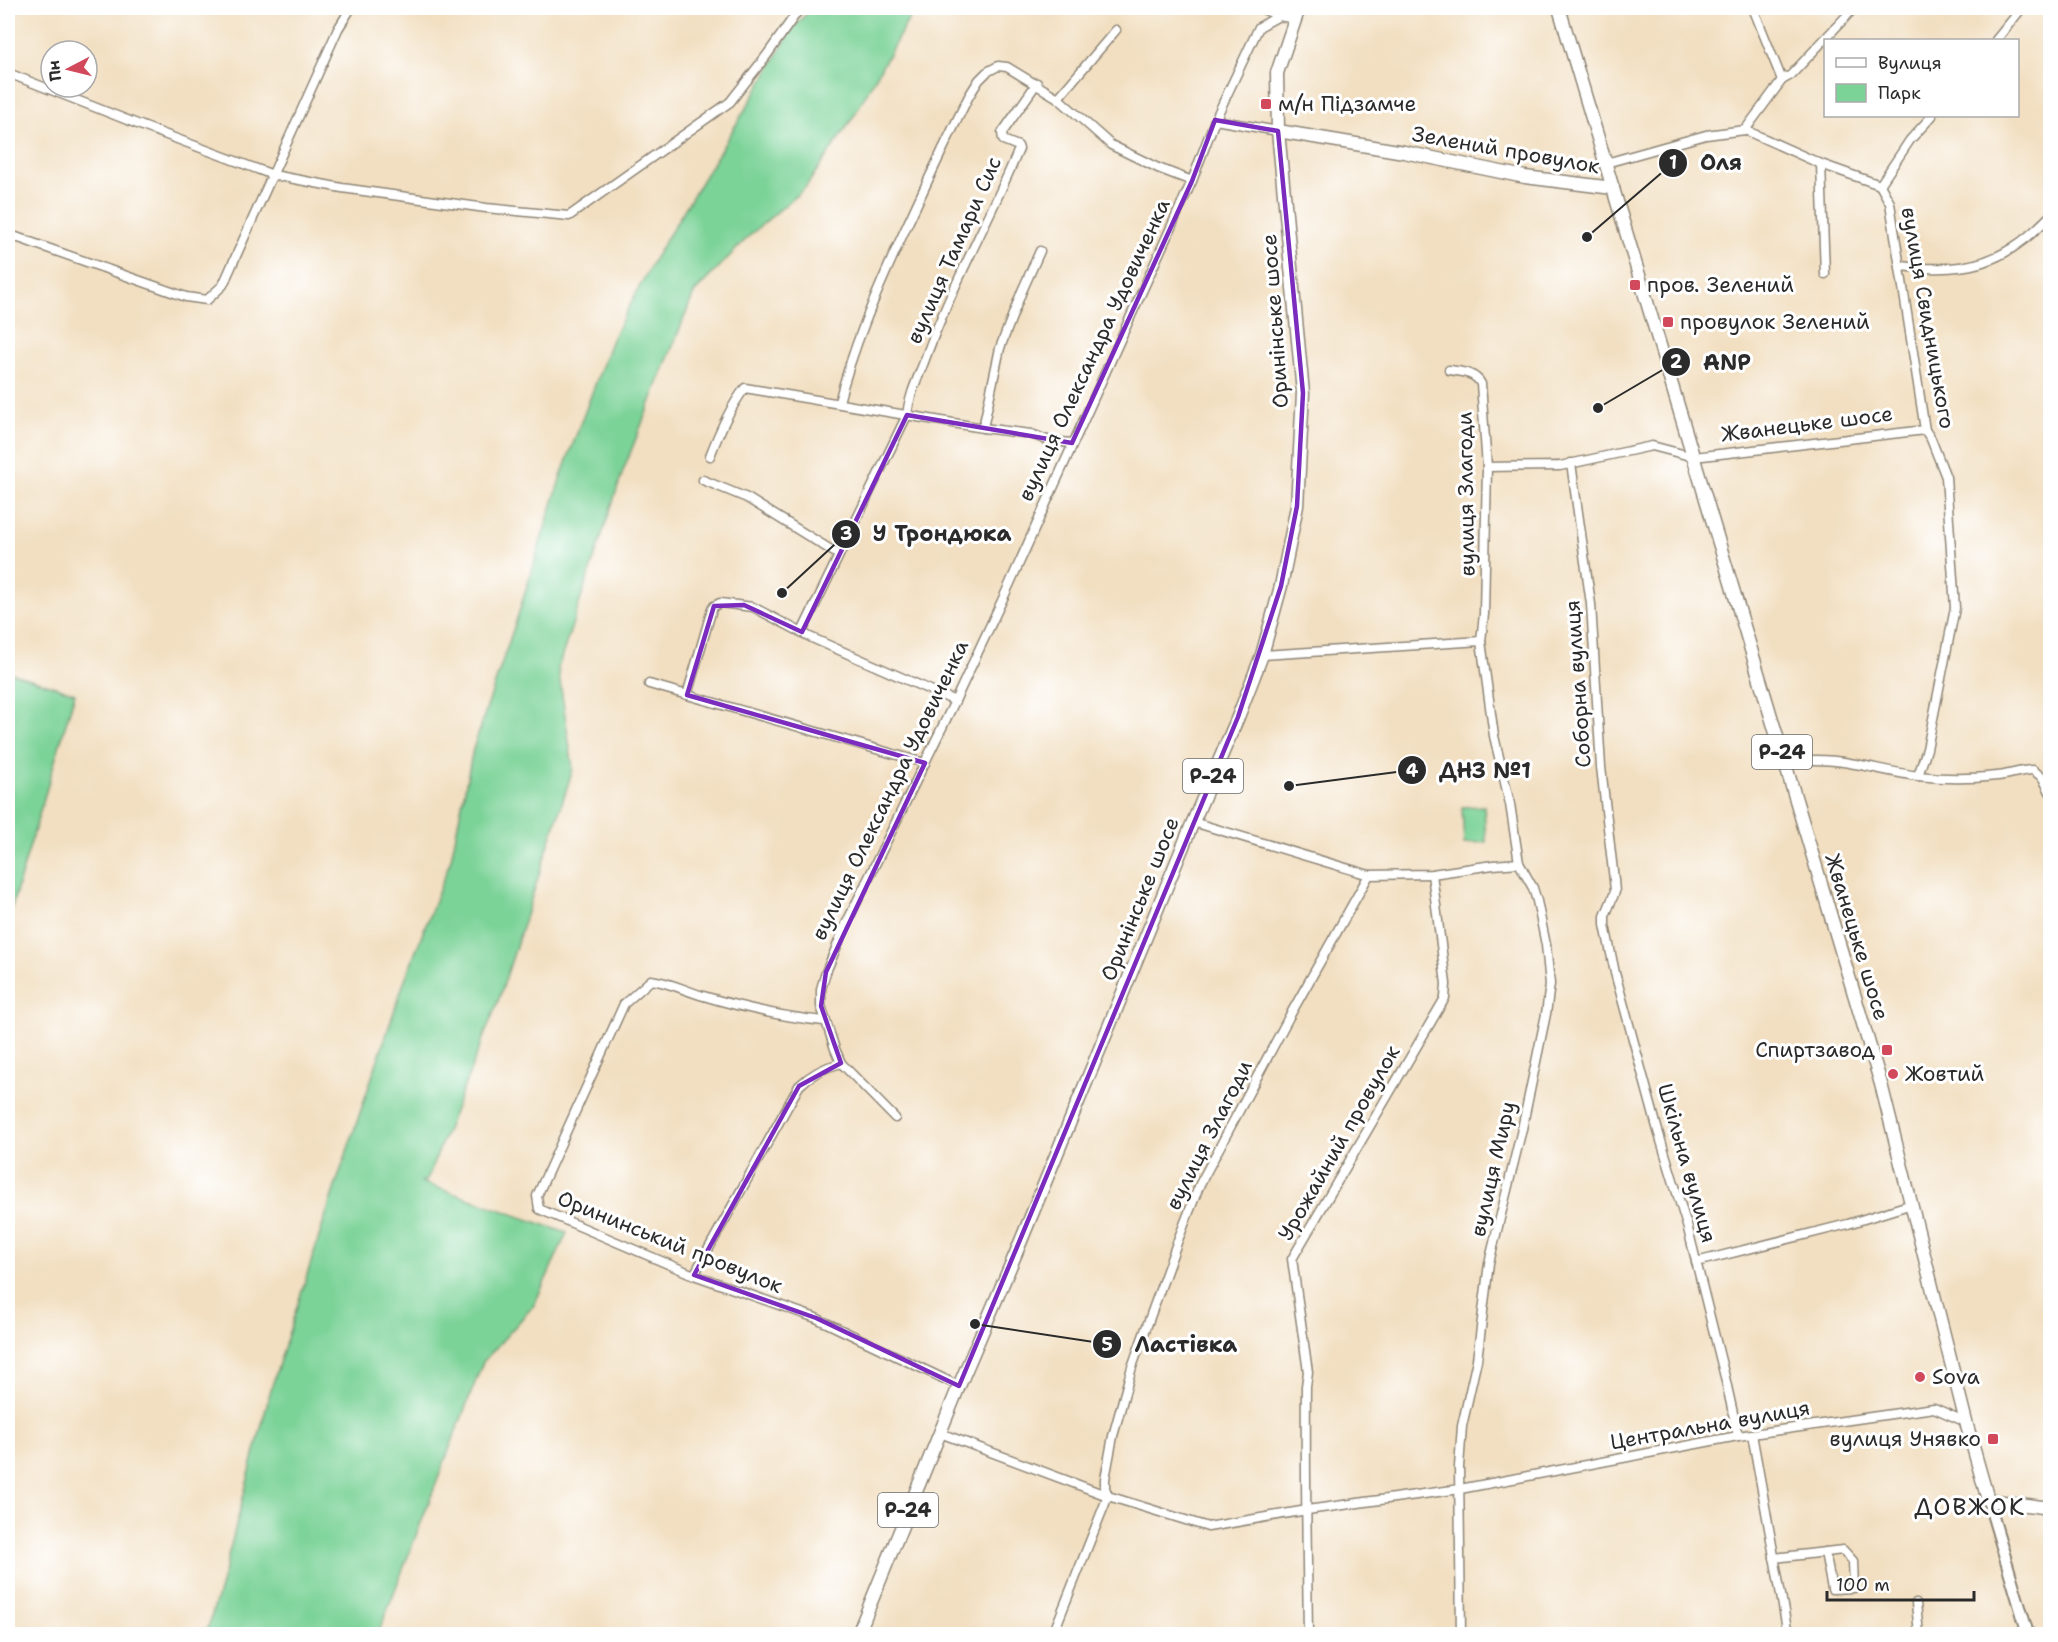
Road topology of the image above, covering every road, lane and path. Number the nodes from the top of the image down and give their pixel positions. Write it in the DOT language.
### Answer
graph roads {
  1 [pos="351,8"];
  2 [pos="800,8"];
  3 [pos="1260,8"];
  4 [pos="1559,8"];
  5 [pos="1753,8"];
  6 [pos="1854,8"];
  7 [pos="2022,8"];
  8 [pos="1297,13"];
  9 [pos="1279,16"];
  10 [pos="1116,30"];
  11 [pos="1825,39"];
  12 [pos="1997,39"];
  13 [pos="1824,40"];
  14 [pos="8,73"];
  15 [pos="1782,80"];
  16 [pos="1037,84"];
  17 [pos="1058,98"];
  18 [pos="1931,117"];
  19 [pos="1215,120"];
  20 [pos="1278,130"];
  21 [pos="1745,130"];
  22 [pos="1606,163"];
  23 [pos="1821,164"];
  24 [pos="273,175"];
  25 [pos="1192,181"];
  26 [pos="1880,185"];
  27 [pos="1613,188"];
  28 [pos="2050,216"];
  29 [pos="8,238"];
  30 [pos="1040,251"];
  31 [pos="1901,266"];
  32 [pos="1825,274"];
  33 [pos="1449,370"];
  34 [pos="839,402"];
  35 [pos="907,415"];
  36 [pos="983,428"];
  37 [pos="1925,430"];
  38 [pos="1072,443"];
  39 [pos="710,456"];
  40 [pos="1694,457"];
  41 [pos="1571,463"];
  42 [pos="1488,467"];
  43 [pos="703,480"];
  44 [pos="839,555"];
  45 [pos="802,632"];
  46 [pos="1481,641"];
  47 [pos="1262,654"];
  48 [pos="649,684"];
  49 [pos="687,695"];
  50 [pos="955,701"];
  51 [pos="925,762"];
  52 [pos="1785,763"];
  53 [pos="1918,776"];
  54 [pos="2050,792"];
  55 [pos="1193,822"];
  56 [pos="1519,863"];
  57 [pos="1369,874"];
  58 [pos="1432,874"];
  59 [pos="1612,902"];
  60 [pos="825,1021"];
  61 [pos="842,1063"];
  62 [pos="896,1118"];
  63 [pos="1912,1204"];
  64 [pos="1696,1262"];
  65 [pos="694,1275"];
  66 [pos="958,1386"];
  67 [pos="1966,1422"];
  68 [pos="940,1433"];
  69 [pos="1752,1434"];
  70 [pos="1738,1436"];
  71 [pos="1460,1489"];
  72 [pos="1108,1496"];
  73 [pos="1988,1500"];
  74 [pos="2050,1508"];
  75 [pos="1307,1510"];
  76 [pos="1825,1552"];
  77 [pos="1774,1558"];
  78 [pos="1916,1604"];
  79 [pos="858,1635"];
  80 [pos="1053,1635"];
  81 [pos="1308,1635"];
  82 [pos="1461,1635"];
  83 [pos="1788,1635"];
  84 [pos="1919,1635"];
  85 [pos="2028,1635"];
  1 -- 24 [label="street"];
  2 -- 24 [label="street"];
  3 -- 9 [label="street"];
  4 -- 22 [label="main road, Жванецьке шосе / Р-24"];
  5 -- 15 [label="street"];
  6 -- 11 [label="street"];
  7 -- 12 [label="street"];
  8 -- 9 [label="street"];
  8 -- 20 [label="main road, Оринінське шосе / Р-24"];
  9 -- 19 [label="street, вулиця Олександра Удовиченка"];
  10 -- 17 [label="street"];
  13 -- 15 [label="street"];
  14 -- 24 [label="street"];
  15 -- 21 [label="street"];
  16 -- 17 [label="street"];
  16 -- 34 [label="street"];
  16 -- 35 [label="street, вулиця Тамари Сис"];
  17 -- 25 [label="street"];
  18 -- 26 [label="street"];
  19 -- 20 [label="street, Зелений провулок"];
  19 -- 25 [label="street, вулиця Олександра Удовиченка"];
  20 -- 27 [label="main road, Зелений провулок"];
  20 -- 47 [label="main road, Оринінське шосе / Р-24"];
  21 -- 22 [label="street"];
  21 -- 23 [label="street"];
  22 -- 27 [label="main road, Жванецьке шосе / Р-24"];
  23 -- 26 [label="street"];
  23 -- 32 [label="street"];
  24 -- 29 [label="street"];
  25 -- 38 [label="street, вулиця Олександра Удовиченка"];
  26 -- 31 [label="street, вулиця Свидницького"];
  27 -- 40 [label="main road, Жванецьке шосе / Р-24"];
  28 -- 31 [label="street"];
  30 -- 36 [label="street"];
  31 -- 37 [label="street, вулиця Свидницького"];
  33 -- 42 [label="street, вулиця Злагоди"];
  34 -- 35 [label="street"];
  34 -- 39 [label="street"];
  35 -- 36 [label="street"];
  35 -- 44 [label="street"];
  36 -- 38 [label="street"];
  37 -- 40 [label="street, Жванецьке шосе"];
  37 -- 53 [label="street, вулиця Свидницького"];
  38 -- 50 [label="street, вулиця Олександра Удовиченка"];
  40 -- 41 [label="street"];
  40 -- 52 [label="main road, Жванецьке шосе / Р-24"];
  41 -- 42 [label="street"];
  41 -- 59 [label="street, Соборна вулиця"];
  42 -- 46 [label="street, вулиця Злагоди"];
  43 -- 44 [label="street"];
  44 -- 45 [label="street"];
  45 -- 49 [label="street"];
  45 -- 50 [label="street"];
  46 -- 47 [label="street"];
  46 -- 56 [label="street, вулиця Злагоди"];
  47 -- 55 [label="main road, Оринінське шосе / Р-24"];
  48 -- 49 [label="street"];
  49 -- 51 [label="street"];
  50 -- 51 [label="street, вулиця Олександра Удовиченка"];
  51 -- 60 [label="street, вулиця Олександра Удовиченка"];
  52 -- 53 [label="street"];
  52 -- 63 [label="main road, Жванецьке шосе / Р-24"];
  53 -- 54 [label="street"];
  55 -- 57 [label="street"];
  55 -- 66 [label="main road, Оринінське шосе / Р-24"];
  56 -- 58 [label="street"];
  56 -- 71 [label="street, вулиця Миру"];
  57 -- 58 [label="street"];
  57 -- 72 [label="street, вулиця Злагоди"];
  58 -- 75 [label="street, Урожайний провулок"];
  59 -- 64 [label="street, Шкільна вулиця"];
  60 -- 61 [label="street, вулиця Олександра Удовиченка"];
  60 -- 65 [label="street, Орининський провулок"];
  61 -- 62 [label="street, вулиця Олександра Удовиченка"];
  61 -- 65 [label="street"];
  63 -- 64 [label="street"];
  63 -- 67 [label="main road, Жванецьке шосе / Р-24"];
  64 -- 70 [label="street, Шкільна вулиця"];
  65 -- 66 [label="street, Орининський провулок"];
  66 -- 68 [label="main road, Р-24"];
  67 -- 69 [label="street, Центральна вулиця"];
  67 -- 73 [label="main road, Жванецьке шосе / Р-24"];
  68 -- 72 [label="street, Центральна вулиця"];
  68 -- 79 [label="main road, Р-24"];
  69 -- 70 [label="street, Центральна вулиця"];
  69 -- 77 [label="street"];
  70 -- 71 [label="street, Центральна вулиця"];
  71 -- 75 [label="street, Центральна вулиця"];
  71 -- 82 [label="street, вулиця Миру"];
  72 -- 75 [label="street, Центральна вулиця"];
  72 -- 80 [label="street"];
  73 -- 74 [label="main road"];
  73 -- 85 [label="street"];
  75 -- 81 [label="street, Урожайний провулок"];
  76 -- 76 [label="street"];
  76 -- 77 [label="street"];
  77 -- 83 [label="street"];
  78 -- 84 [label="street"];
}
